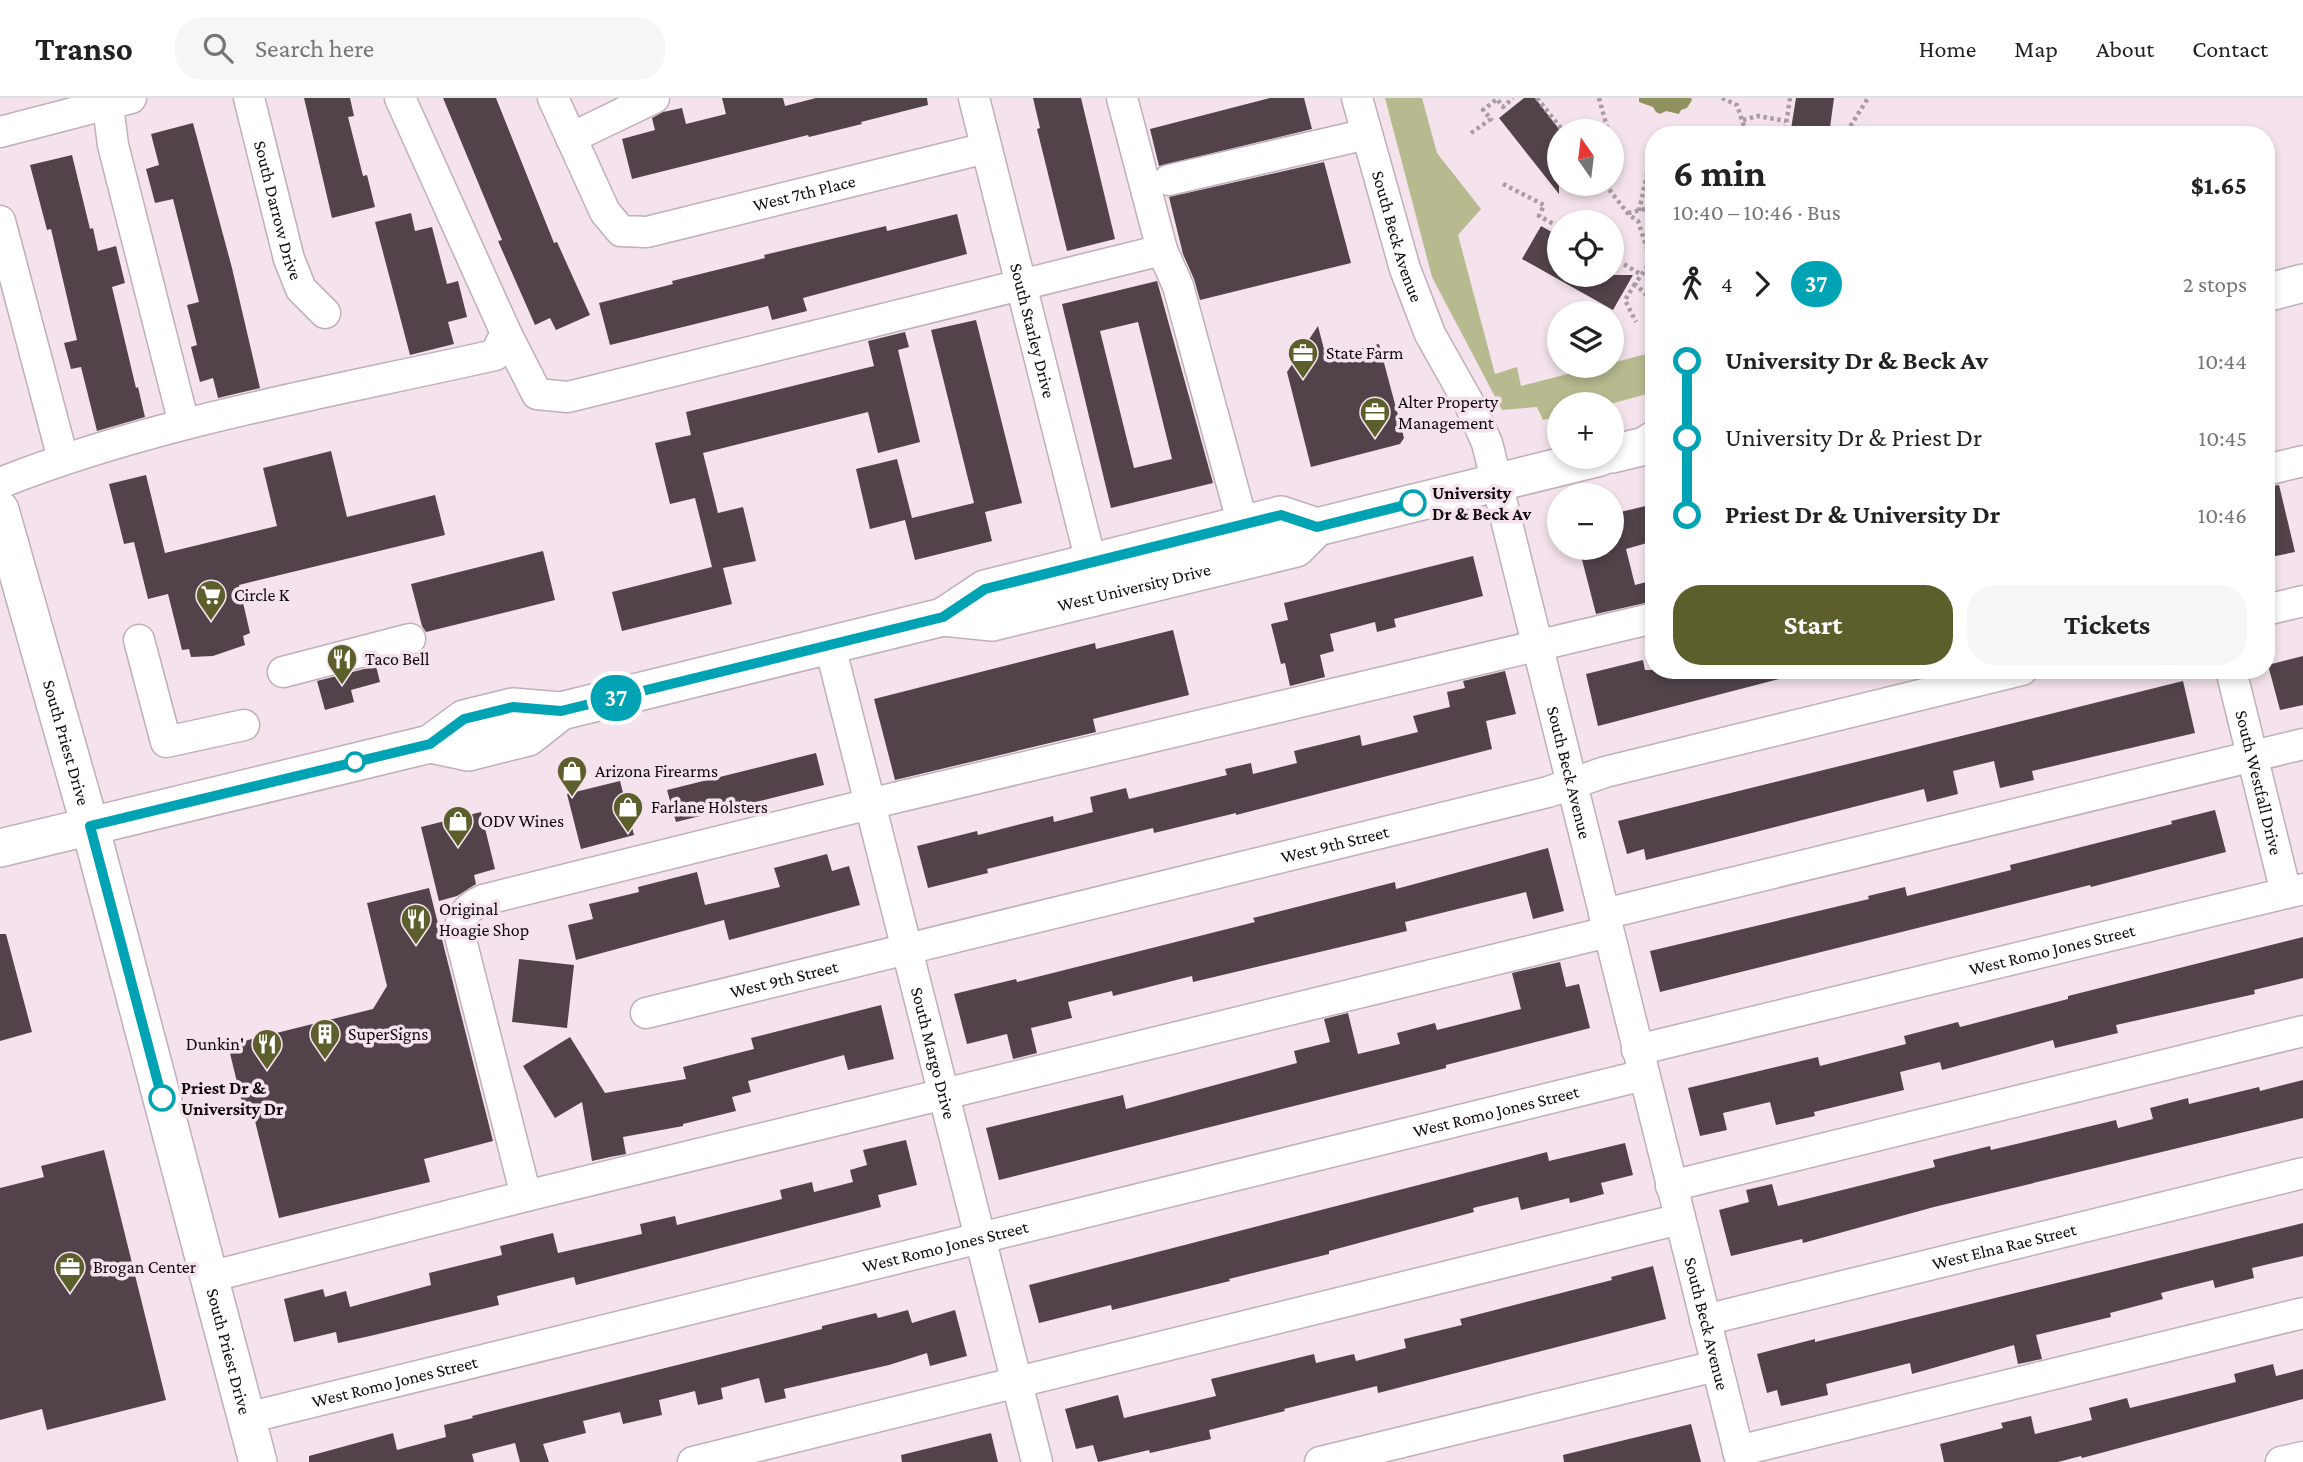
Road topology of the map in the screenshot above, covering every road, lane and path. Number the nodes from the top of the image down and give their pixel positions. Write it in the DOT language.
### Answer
graph roads {
  1 [pos="248,98"];
  2 [pos="400,98"];
  3 [pos="553,98"];
  4 [pos="654,98"];
  5 [pos="974,98"];
  6 [pos="1122,98"];
  7 [pos="1357,98"];
  8 [pos="1513,98"];
  9 [pos="1537,98"];
  10 [pos="1599,98"];
  11 [pos="1790,98"];
  12 [pos="1868,98"];
  13 [pos="1724,99"];
  14 [pos="116,100"];
  15 [pos="1554,119"];
  16 [pos="1605,119"];
  17 [pos="1743,120"];
  18 [pos="1787,121"];
  19 [pos="1745,126"];
  20 [pos="1786,126"];
  21 [pos="1850,126"];
  22 [pos="0,132"];
  23 [pos="1471,133"];
  24 [pos="1367,134"];
  25 [pos="571,138"];
  26 [pos="986,148"];
  27 [pos="1169,180"];
  28 [pos="1503,184"];
  29 [pos="1645,184"];
  30 [pos="1615,196"];
  31 [pos="1645,209"];
  32 [pos="1639,211"];
  33 [pos="1628,213"];
  34 [pos="1547,220"];
  35 [pos="0,221"];
  36 [pos="1645,240"];
  37 [pos="1162,250"];
  38 [pos="1624,264"];
  39 [pos="1645,270"];
  40 [pos="1642,275"];
  41 [pos="1635,284"];
  42 [pos="2303,284"];
  43 [pos="1022,285"];
  44 [pos="2275,291"];
  45 [pos="1645,293"];
  46 [pos="325,313"];
  47 [pos="1636,322"];
  48 [pos="506,333"];
  49 [pos="184,424"];
  50 [pos="63,459"];
  51 [pos="2303,461"];
  52 [pos="2275,468"];
  53 [pos="1552,469"];
  54 [pos="0,483"];
  55 [pos="1496,483"];
  56 [pos="0,510"];
  57 [pos="1242,525"];
  58 [pos="1317,527"];
  59 [pos="1091,562"];
  60 [pos="2303,601"];
  61 [pos="2275,608"];
  62 [pos="943,617"];
  63 [pos="1645,620"];
  64 [pos="410,639"];
  65 [pos="139,640"];
  66 [pos="1536,645"];
  67 [pos="830,646"];
  68 [pos="283,672"];
  69 [pos="1985,679"];
  70 [pos="2233,679"];
  71 [pos="244,725"];
  72 [pos="2303,744"];
  73 [pos="2252,756"];
  74 [pos="1572,784"];
  75 [pos="869,804"];
  76 [pos="90,826"];
  77 [pos="0,848"];
  78 [pos="2294,891"];
  79 [pos="1606,923"];
  80 [pos="906,950"];
  81 [pos="646,1013"];
  82 [pos="2303,1031"];
  83 [pos="1641,1062"];
  84 [pos="943,1093"];
  85 [pos="2303,1173"];
  86 [pos="1671,1186"];
  87 [pos="526,1196"];
  88 [pos="1680,1219"];
  89 [pos="980,1238"];
  90 [pos="209,1277"];
  91 [pos="2303,1313"];
  92 [pos="1705,1320"];
  93 [pos="1716,1366"];
  94 [pos="1017,1382"];
  95 [pos="247,1418"];
  96 [pos="1739,1457"];
  97 [pos="2303,1457"];
  98 [pos="258,1462"];
  99 [pos="693,1462"];
  100 [pos="1037,1462"];
  101 [pos="1320,1462"];
  102 [pos="2281,1462"];
  1 -- 46 [label="street, South Darrow Drive"];
  2 -- 48 [label="street"];
  3 -- 25 [label="street"];
  4 -- 25 [label="street"];
  5 -- 26 [label="street, South Starley Drive"];
  6 -- 37 [label="street"];
  7 -- 24 [label="street, South Beck Avenue"];
  8 -- 23 [label="path"];
  9 -- 15 [label="path"];
  10 -- 16 [label="path"];
  11 -- 18 [label="path"];
  12 -- 21 [label="path"];
  13 -- 17 [label="path"];
  14 -- 22 [label="street"];
  14 -- 49 [label="street"];
  17 -- 18 [label="path"];
  17 -- 19 [label="path"];
  18 -- 20 [label="path"];
  24 -- 27 [label="street"];
  24 -- 55 [label="street, South Beck Avenue"];
  25 -- 26 [label="street, West 7th Place"];
  26 -- 43 [label="street, South Starley Drive"];
  28 -- 34 [label="path"];
  29 -- 32 [label="path"];
  30 -- 33 [label="path"];
  31 -- 32 [label="path"];
  32 -- 33 [label="path"];
  33 -- 36 [label="path"];
  35 -- 50 [label="street"];
  37 -- 43 [label="street"];
  37 -- 57 [label="street"];
  38 -- 40 [label="path"];
  39 -- 40 [label="path"];
  40 -- 41 [label="path"];
  41 -- 45 [label="path"];
  41 -- 47 [label="path"];
  42 -- 44 [label="main road"];
  43 -- 48 [label="street"];
  43 -- 59 [label="street, South Starley Drive"];
  48 -- 49 [label="street"];
  49 -- 50 [label="street"];
  50 -- 54 [label="street"];
  51 -- 52 [label="street"];
  53 -- 55 [label="main road, West University Drive"];
  55 -- 58 [label="main road, West University Drive"];
  55 -- 66 [label="street, South Beck Avenue"];
  56 -- 76 [label="main road, South Priest Drive"];
  57 -- 58 [label="main road, West University Drive"];
  57 -- 59 [label="main road, West University Drive"];
  58 -- 62 [label="main road, West University Drive"];
  59 -- 62 [label="main road, West University Drive"];
  60 -- 61 [label="street"];
  62 -- 67 [label="main road, West University Drive"];
  63 -- 66 [label="street"];
  64 -- 68 [label="street"];
  65 -- 71 [label="street"];
  66 -- 74 [label="street, South Beck Avenue"];
  66 -- 75 [label="street"];
  67 -- 75 [label="street, South Margo Drive"];
  67 -- 76 [label="main road, West University Drive"];
  69 -- 74 [label="street, West 9th Street"];
  70 -- 73 [label="street, South Westfall Drive"];
  72 -- 73 [label="street"];
  73 -- 78 [label="street, South Westfall Drive"];
  73 -- 79 [label="street"];
  74 -- 79 [label="street, South Beck Avenue"];
  74 -- 80 [label="street, West 9th Street"];
  75 -- 80 [label="street, South Margo Drive"];
  75 -- 87 [label="street"];
  76 -- 77 [label="main road, West University Drive"];
  76 -- 90 [label="main road, South Priest Drive"];
  78 -- 83 [label="street, West Romo Jones Street"];
  79 -- 83 [label="street, South Beck Avenue"];
  79 -- 84 [label="street"];
  80 -- 81 [label="street, West 9th Street"];
  80 -- 84 [label="street, South Margo Drive"];
  82 -- 86 [label="street"];
  83 -- 86 [label="street, South Beck Avenue"];
  83 -- 89 [label="street, West Romo Jones Street"];
  84 -- 87 [label="street"];
  84 -- 89 [label="street, South Margo Drive"];
  85 -- 92 [label="street, West Elna Rae Street"];
  86 -- 88 [label="street, South Beck Avenue"];
  87 -- 90 [label="street"];
  88 -- 92 [label="street, South Beck Avenue"];
  88 -- 94 [label="street"];
  89 -- 94 [label="street, South Margo Drive"];
  89 -- 95 [label="street, West Romo Jones Street"];
  90 -- 95 [label="main road, South Priest Drive"];
  91 -- 96 [label="street"];
  92 -- 93 [label="street, South Beck Avenue"];
  93 -- 96 [label="street, South Beck Avenue"];
  93 -- 101 [label="street"];
  94 -- 99 [label="street"];
  94 -- 100 [label="street, South Margo Drive"];
  95 -- 98 [label="main road, South Priest Drive"];
  97 -- 102 [label="street"];
}
